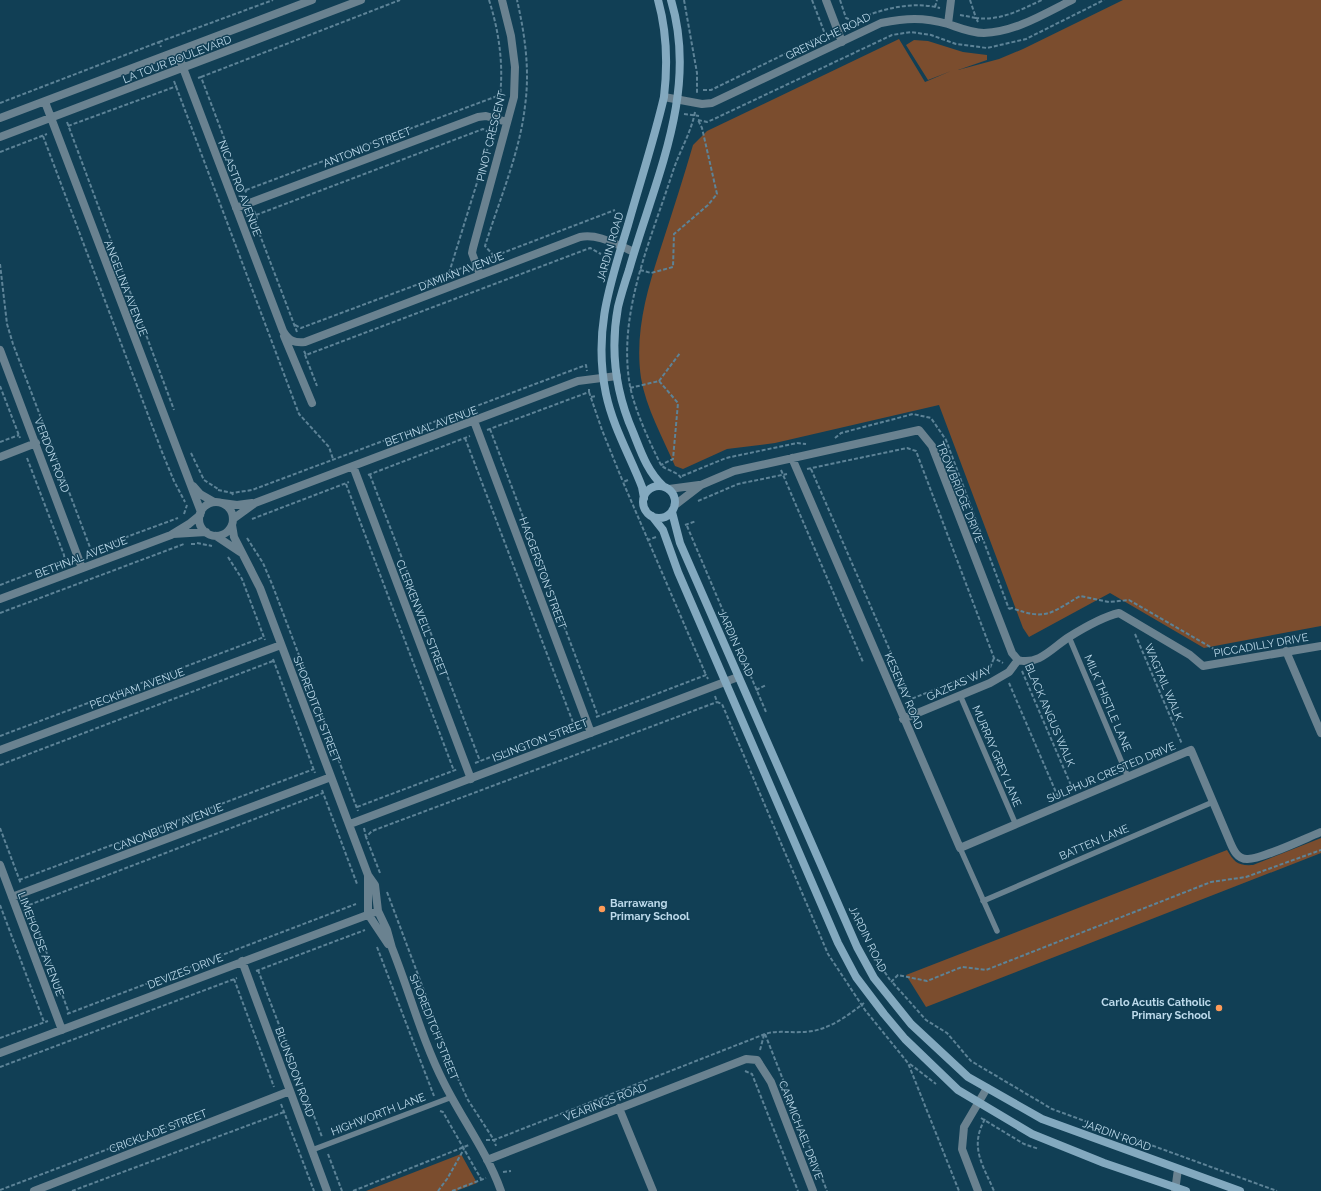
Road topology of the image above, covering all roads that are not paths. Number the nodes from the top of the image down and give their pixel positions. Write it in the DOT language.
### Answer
graph roads {
  1 [pos="312,0"];
  2 [pos="361,0"];
  3 [pos="502,0"];
  4 [pos="658,0"];
  5 [pos="671,0"];
  6 [pos="826,0"];
  7 [pos="951,0"];
  8 [pos="1072,0"];
  9 [pos="347,3"];
  10 [pos="948,24"];
  11 [pos="842,42"];
  12 [pos="177,52"];
  13 [pos="183,68"];
  14 [pos="664,97"];
  15 [pos="678,100"];
  16 [pos="45,102"];
  17 [pos="0,118"];
  18 [pos="50,118"];
  19 [pos="507,122"];
  20 [pos="0,137"];
  21 [pos="236,208"];
  22 [pos="621,246"];
  23 [pos="634,252"];
  24 [pos="480,275"];
  25 [pos="283,332"];
  26 [pos="299,343"];
  27 [pos="0,350"];
  28 [pos="617,376"];
  29 [pos="603,377"];
  30 [pos="312,403"];
  31 [pos="474,421"];
  32 [pos="36,443"];
  33 [pos="0,457"];
  34 [pos="792,458"];
  35 [pos="353,466"];
  36 [pos="188,481"];
  37 [pos="701,485"];
  38 [pos="666,488"];
  39 [pos="644,498"];
  40 [pos="218,503"];
  41 [pos="255,503"];
  42 [pos="674,509"];
  43 [pos="200,513"];
  44 [pos="652,516"];
  45 [pos="232,522"];
  46 [pos="206,532"];
  47 [pos="171,535"];
  48 [pos="216,536"];
  49 [pos="242,554"];
  50 [pos="82,568"];
  51 [pos="0,599"];
  52 [pos="1069,637"];
  53 [pos="281,645"];
  54 [pos="1321,646"];
  55 [pos="1286,651"];
  56 [pos="1016,664"];
  57 [pos="738,677"];
  58 [pos="725,682"];
  59 [pos="960,695"];
  60 [pos="904,719"];
  61 [pos="591,733"];
  62 [pos="1321,733"];
  63 [pos="0,750"];
  64 [pos="331,777"];
  65 [pos="1128,777"];
  66 [pos="471,778"];
  67 [pos="1213,802"];
  68 [pos="350,824"];
  69 [pos="1016,825"];
  70 [pos="1321,832"];
  71 [pos="960,848"];
  72 [pos="0,865"];
  73 [pos="368,875"];
  74 [pos="12,897"];
  75 [pos="983,901"];
  76 [pos="378,911"];
  77 [pos="365,916"];
  78 [pos="997,931"];
  79 [pos="392,948"];
  80 [pos="242,962"];
  81 [pos="62,1030"];
  82 [pos="0,1053"];
  83 [pos="731,1065"];
  84 [pos="987,1088"];
  85 [pos="290,1091"];
  86 [pos="452,1097"];
  87 [pos="979,1102"];
  88 [pos="619,1108"];
  89 [pos="312,1150"];
  90 [pos="487,1160"];
  91 [pos="1178,1169"];
  92 [pos="1176,1189"];
  93 [pos="34,1191"];
  94 [pos="328,1191"];
  95 [pos="501,1191"];
  96 [pos="653,1191"];
  97 [pos="814,1191"];
  98 [pos="978,1191"];
  99 [pos="1186,1191"];
  100 [pos="1240,1191"];
  1 -- 12 [label="street, LA TOUR BOULEVARD"];
  2 -- 9 [label="street, LA TOUR BOULEVARD"];
  3 -- 19 [label="street, PINOT CRESCENT"];
  4 -- 14 [label="street, JARDIN ROAD"];
  5 -- 15 [label="street"];
  6 -- 11 [label="street"];
  7 -- 10 [label="street"];
  8 -- 10 [label="street, GRENACHE ROAD"];
  9 -- 13 [label="street, LA TOUR BOULEVARD"];
  10 -- 11 [label="street, GRENACHE ROAD"];
  11 -- 15 [label="street, GRENACHE ROAD"];
  12 -- 13 [label="street, NICASTRO AVENUE"];
  12 -- 16 [label="street, LA TOUR BOULEVARD"];
  13 -- 18 [label="street, LA TOUR BOULEVARD"];
  13 -- 21 [label="street, NICASTRO AVENUE"];
  14 -- 15 [label="street, GRENACHE ROAD"];
  14 -- 22 [label="street, JARDIN ROAD"];
  15 -- 23 [label="street"];
  16 -- 17 [label="street, LA TOUR BOULEVARD"];
  16 -- 18 [label="street, ANGELINA AVENUE"];
  18 -- 20 [label="street, LA TOUR BOULEVARD"];
  18 -- 36 [label="street, ANGELINA AVENUE"];
  19 -- 21 [label="street, ANTONIO STREET"];
  19 -- 24 [label="street, PINOT CRESCENT"];
  21 -- 25 [label="street, NICASTRO AVENUE"];
  22 -- 23 [label="street, DAMIAN AVENUE"];
  22 -- 24 [label="street, DAMIAN AVENUE"];
  22 -- 29 [label="street, JARDIN ROAD"];
  23 -- 28 [label="street"];
  24 -- 26 [label="street, DAMIAN AVENUE"];
  25 -- 26 [label="street, NICASTRO AVENUE"];
  25 -- 30 [label="street, NICASTRO AVENUE"];
  27 -- 32 [label="street, VERDON ROAD"];
  28 -- 29 [label="street, BETHNAL AVENUE"];
  28 -- 38 [label="street"];
  29 -- 31 [label="street, BETHNAL AVENUE"];
  29 -- 39 [label="street, JARDIN ROAD"];
  31 -- 35 [label="street, BETHNAL AVENUE"];
  31 -- 61 [label="street, HAGGERSTON STREET"];
  32 -- 33 [label="street"];
  32 -- 50 [label="street, VERDON ROAD"];
  34 -- 37 [label="street, TROWBRIDGE DRIVE"];
  34 -- 56 [label="street, TROWBRIDGE DRIVE"];
  34 -- 60 [label="street, KESENAY ROAD"];
  35 -- 41 [label="street, BETHNAL AVENUE"];
  35 -- 66 [label="street, CLERKENWELL STREET"];
  36 -- 40 [label="street, ANGELINA AVENUE"];
  36 -- 43 [label="street, ANGELINA AVENUE"];
  37 -- 38 [label="street, TROWBRIDGE DRIVE"];
  37 -- 42 [label="street, TROWBRIDGE DRIVE"];
  38 -- 39 [label="street"];
  38 -- 42 [label="street"];
  39 -- 44 [label="street"];
  40 -- 41 [label="street, BETHNAL AVENUE"];
  40 -- 43 [label="street"];
  40 -- 45 [label="street"];
  41 -- 45 [label="street, BETHNAL AVENUE"];
  42 -- 44 [label="street"];
  42 -- 57 [label="street, JARDIN ROAD"];
  43 -- 46 [label="street"];
  43 -- 47 [label="street, BETHNAL AVENUE"];
  44 -- 58 [label="street"];
  45 -- 48 [label="street"];
  45 -- 49 [label="street, SHOREDITCH STREET"];
  46 -- 47 [label="street, BETHNAL AVENUE"];
  46 -- 48 [label="street"];
  47 -- 50 [label="street, BETHNAL AVENUE"];
  48 -- 49 [label="street, SHOREDITCH STREET"];
  49 -- 53 [label="street, SHOREDITCH STREET"];
  50 -- 51 [label="street, BETHNAL AVENUE"];
  52 -- 55 [label="street, PICCADILLY DRIVE"];
  52 -- 56 [label="street, PICCADILLY DRIVE"];
  52 -- 65 [label="lane, MILK THISTLE LANE"];
  53 -- 63 [label="street, PECKHAM AVENUE"];
  53 -- 64 [label="street, SHOREDITCH STREET"];
  54 -- 55 [label="street, PICCADILLY DRIVE"];
  55 -- 62 [label="street"];
  56 -- 59 [label="street, GAZEAS WAY"];
  57 -- 58 [label="street, ISLINGTON STREET"];
  57 -- 84 [label="street, JARDIN ROAD"];
  58 -- 61 [label="street, ISLINGTON STREET"];
  58 -- 87 [label="street"];
  59 -- 60 [label="street, GAZEAS WAY"];
  59 -- 69 [label="lane, MURRAY GREY LANE"];
  60 -- 71 [label="street, KESENAY ROAD"];
  61 -- 66 [label="street, ISLINGTON STREET"];
  64 -- 68 [label="street, SHOREDITCH STREET"];
  64 -- 74 [label="street, CANONBURY AVENUE"];
  65 -- 67 [label="street, SULPHUR CRESTED DRIVE"];
  65 -- 69 [label="street, SULPHUR CRESTED DRIVE"];
  66 -- 68 [label="street, ISLINGTON STREET"];
  67 -- 70 [label="street, SULPHUR CRESTED DRIVE"];
  67 -- 75 [label="lane, BATTEN LANE"];
  68 -- 73 [label="street, SHOREDITCH STREET"];
  69 -- 71 [label="street, SULPHUR CRESTED DRIVE"];
  71 -- 75 [label="lane, KESENAY ROAD"];
  72 -- 74 [label="street, LIMEHOUSE AVENUE"];
  73 -- 76 [label="street, SHOREDITCH STREET"];
  73 -- 77 [label="street, SHOREDITCH STREET"];
  74 -- 81 [label="street, LIMEHOUSE AVENUE"];
  75 -- 78 [label="lane, KESENAY ROAD"];
  76 -- 77 [label="street, DEVIZES DRIVE"];
  76 -- 79 [label="street, SHOREDITCH STREET"];
  77 -- 79 [label="street, SHOREDITCH STREET"];
  77 -- 80 [label="street, DEVIZES DRIVE"];
  79 -- 86 [label="street, SHOREDITCH STREET"];
  80 -- 81 [label="street, DEVIZES DRIVE"];
  80 -- 85 [label="street, BLUNSDON ROAD"];
  81 -- 82 [label="street, DEVIZES DRIVE"];
  83 -- 88 [label="street, VEARINGS ROAD"];
  83 -- 97 [label="street, CARMICHAEL DRIVE"];
  84 -- 87 [label="street"];
  84 -- 91 [label="street, JARDIN ROAD"];
  85 -- 89 [label="street, BLUNSDON ROAD"];
  85 -- 93 [label="street, CRICKLADE STREET"];
  86 -- 89 [label="lane, HIGHWORTH LANE"];
  86 -- 90 [label="street, SHOREDITCH STREET"];
  87 -- 92 [label="street"];
  87 -- 98 [label="street"];
  88 -- 90 [label="street, VEARINGS ROAD"];
  88 -- 96 [label="street"];
  89 -- 94 [label="street, BLUNSDON ROAD"];
  90 -- 95 [label="street, SHOREDITCH STREET"];
  91 -- 92 [label="street"];
  91 -- 100 [label="street, JARDIN ROAD"];
  92 -- 99 [label="street"];
}
